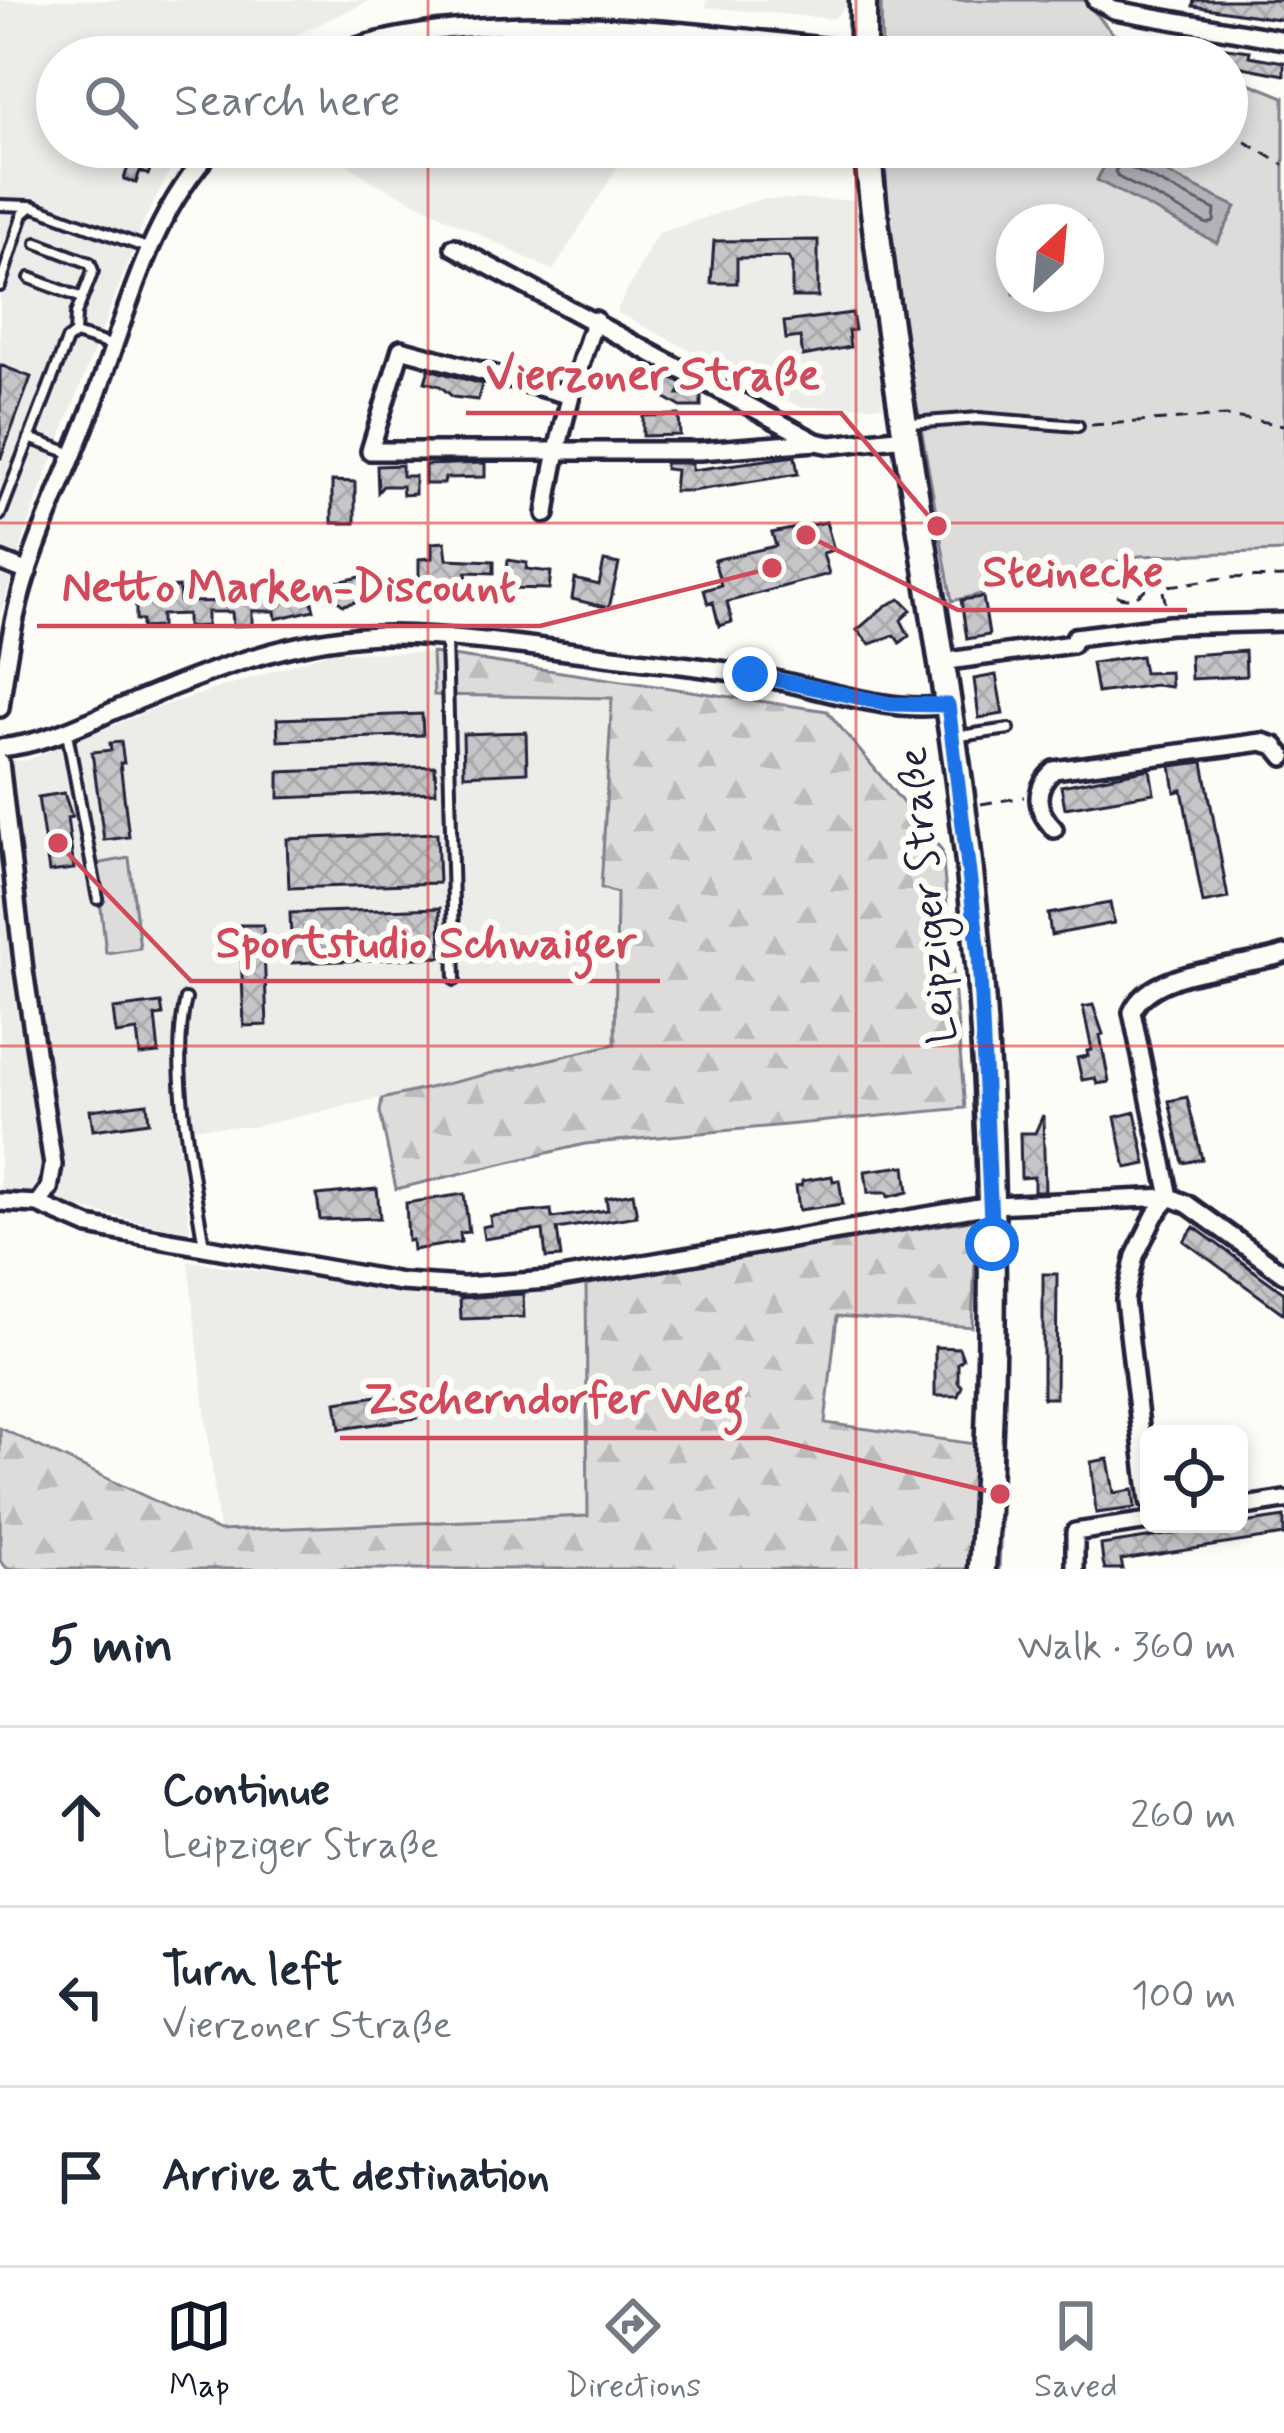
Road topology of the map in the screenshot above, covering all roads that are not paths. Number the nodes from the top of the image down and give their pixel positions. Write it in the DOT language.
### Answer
graph roads {
  1 [pos="863,0"];
  2 [pos="1096,0"];
  3 [pos="378,36"];
  4 [pos="740,36"];
  5 [pos="866,36"];
  6 [pos="1284,40"];
  7 [pos="197,168"];
  8 [pos="869,168"];
  9 [pos="0,205"];
  10 [pos="32,206"];
  11 [pos="38,243"];
  12 [pos="454,247"];
  13 [pos="149,249"];
  14 [pos="30,278"];
  15 [pos="0,286"];
  16 [pos="82,298"];
  17 [pos="596,320"];
  18 [pos="75,334"];
  19 [pos="113,346"];
  20 [pos="568,395"];
  21 [pos="1078,426"];
  22 [pos="904,430"];
  23 [pos="29,438"];
  24 [pos="817,442"];
  25 [pos="555,449"];
  26 [pos="74,454"];
  27 [pos="0,514"];
  28 [pos="546,514"];
  29 [pos="0,561"];
  30 [pos="28,572"];
  31 [pos="1284,622"];
  32 [pos="446,637"];
  33 [pos="941,662"];
  34 [pos="948,705"];
  35 [pos="0,708"];
  36 [pos="1010,729"];
  37 [pos="67,732"];
  38 [pos="953,737"];
  39 [pos="0,748"];
  40 [pos="1284,757"];
  41 [pos="0,761"];
  42 [pos="1054,829"];
  43 [pos="98,899"];
  44 [pos="1284,954"];
  45 [pos="455,980"];
  46 [pos="186,999"];
  47 [pos="1170,1197"];
  48 [pos="0,1202"];
  49 [pos="38,1204"];
  50 [pos="991,1205"];
  51 [pos="204,1247"];
  52 [pos="1284,1274"];
  53 [pos="1140,1426"];
  54 [pos="1284,1500"];
  55 [pos="1248,1506"];
  56 [pos="1140,1522"];
  57 [pos="982,1569"];
  58 [pos="1075,1569"];
  1 -- 5 [label="main road"];
  2 -- 6 [label="street"];
  3 -- 4 [label="street"];
  7 -- 13 [label="street"];
  8 -- 22 [label="main road, Leipziger Straße"];
  9 -- 10 [label="lane"];
  10 -- 13 [label="lane"];
  10 -- 15 [label="lane"];
  11 -- 16 [label="lane"];
  12 -- 17 [label="street"];
  13 -- 19 [label="street"];
  14 -- 16 [label="lane"];
  16 -- 18 [label="lane"];
  17 -- 20 [label="street"];
  17 -- 24 [label="street"];
  18 -- 19 [label="lane"];
  18 -- 23 [label="lane"];
  19 -- 26 [label="street"];
  20 -- 25 [label="street"];
  20 -- 25 [label="street"];
  21 -- 22 [label="lane"];
  22 -- 24 [label="street"];
  22 -- 33 [label="main road, Leipziger Straße"];
  23 -- 26 [label="lane"];
  23 -- 27 [label="lane"];
  24 -- 25 [label="street"];
  25 -- 28 [label="street"];
  26 -- 30 [label="street"];
  29 -- 30 [label="street"];
  30 -- 35 [label="street"];
  31 -- 33 [label="street"];
  32 -- 34 [label="street"];
  32 -- 37 [label="street"];
  32 -- 45 [label="lane"];
  33 -- 34 [label="main road, Leipziger Straße"];
  34 -- 38 [label="main road, Leipziger Straße"];
  36 -- 38 [label="lane"];
  37 -- 39 [label="street"];
  37 -- 43 [label="lane"];
  38 -- 50 [label="main road, Leipziger Straße"];
  40 -- 42 [label="street"];
  41 -- 49 [label="street"];
  44 -- 47 [label="street"];
  46 -- 51 [label="lane"];
  47 -- 50 [label="street"];
  47 -- 52 [label="street"];
  47 -- 53 [label="street"];
  48 -- 49 [label="street"];
  49 -- 51 [label="street"];
  50 -- 51 [label="street"];
  50 -- 57 [label="main road, Leipziger Straße"];
  54 -- 55 [label="street"];
  56 -- 58 [label="street"];
}
